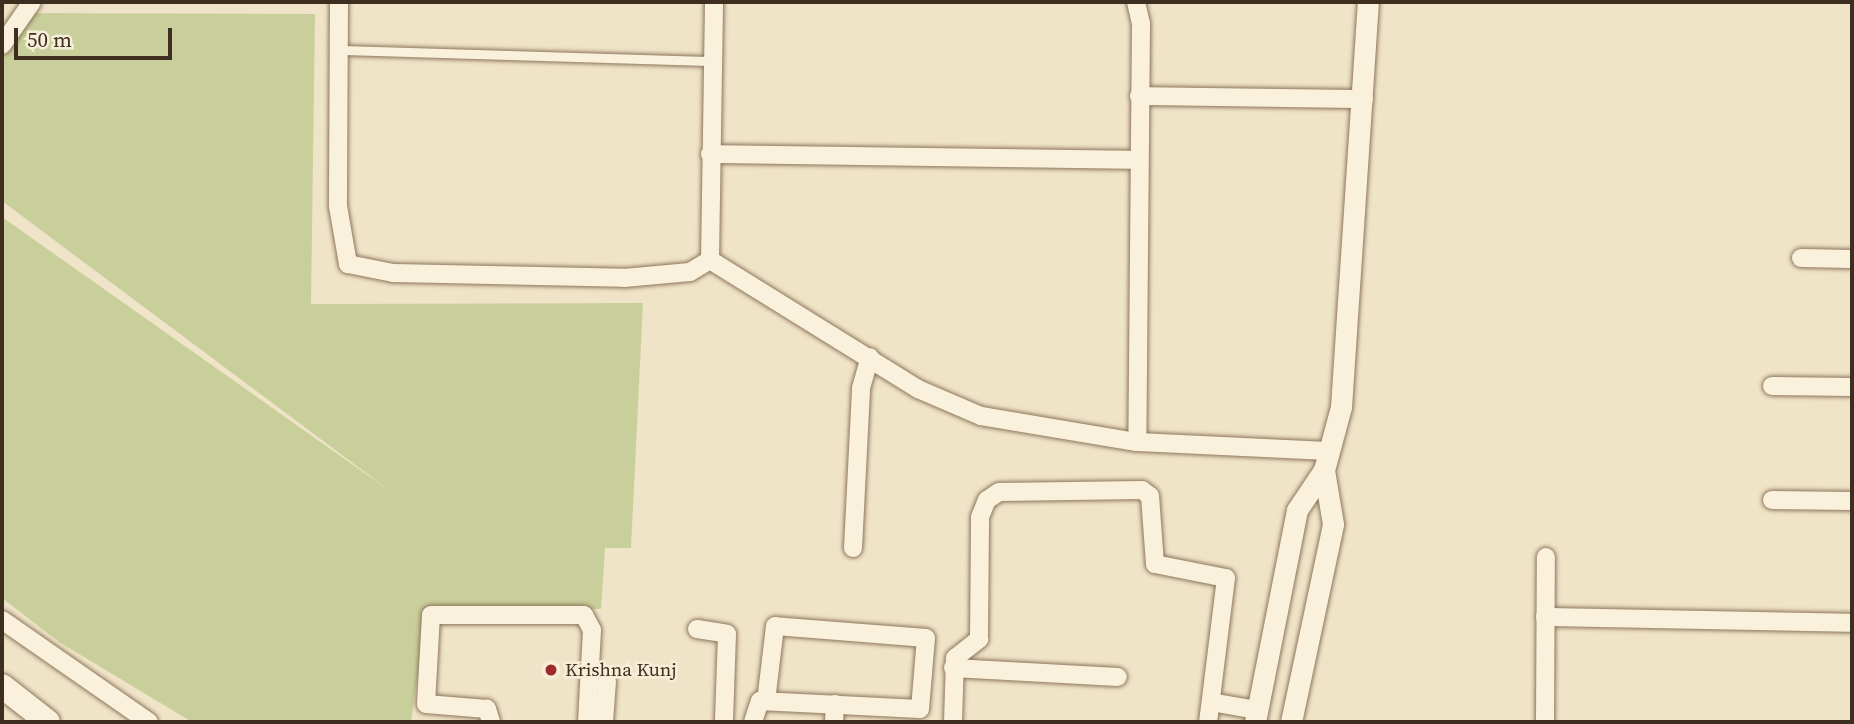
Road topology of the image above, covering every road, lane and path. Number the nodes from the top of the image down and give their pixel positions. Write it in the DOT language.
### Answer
graph roads {
  1 [pos="32,2"];
  2 [pos="339,2"];
  3 [pos="714,2"];
  4 [pos="1136,2"];
  5 [pos="1368,2"];
  6 [pos="2,45"];
  7 [pos="339,50"];
  8 [pos="712,61"];
  9 [pos="1139,96"];
  10 [pos="1364,99"];
  11 [pos="710,154"];
  12 [pos="1138,160"];
  13 [pos="1801,258"];
  14 [pos="1852,259"];
  15 [pos="710,260"];
  16 [pos="870,357"];
  17 [pos="1772,386"];
  18 [pos="1852,387"];
  19 [pos="1137,442"];
  20 [pos="1327,461"];
  21 [pos="1772,500"];
  22 [pos="1852,501"];
  23 [pos="853,548"];
  24 [pos="1546,557"];
  25 [pos="1545,617"];
  26 [pos="2,620"];
  27 [pos="1852,623"];
  28 [pos="697,629"];
  29 [pos="953,668"];
  30 [pos="1118,677"];
  31 [pos="607,681"];
  32 [pos="2,686"];
  33 [pos="766,701"];
  34 [pos="1210,702"];
  35 [pos="835,704"];
  36 [pos="1256,716"];
  37 [pos="48,722"];
  38 [pos="149,722"];
  39 [pos="491,722"];
  40 [pos="587,722"];
  41 [pos="604,722"];
  42 [pos="724,722"];
  43 [pos="753,722"];
  44 [pos="834,722"];
  45 [pos="953,722"];
  46 [pos="1208,722"];
  47 [pos="1292,722"];
  48 [pos="1545,722"];
  1 -- 6 [label="street"];
  2 -- 7 [label="street"];
  3 -- 8 [label="street"];
  4 -- 9 [label="street"];
  5 -- 10 [label="street"];
  7 -- 8 [label="lane"];
  7 -- 15 [label="street"];
  8 -- 11 [label="street"];
  9 -- 10 [label="street"];
  9 -- 12 [label="street"];
  10 -- 20 [label="street"];
  11 -- 12 [label="street"];
  11 -- 15 [label="street"];
  12 -- 19 [label="street"];
  13 -- 14 [label="street"];
  15 -- 16 [label="street"];
  16 -- 19 [label="street"];
  16 -- 23 [label="street"];
  17 -- 18 [label="street"];
  19 -- 20 [label="street"];
  20 -- 36 [label="street"];
  20 -- 47 [label="street"];
  21 -- 22 [label="street"];
  24 -- 25 [label="street"];
  25 -- 27 [label="street"];
  25 -- 48 [label="street"];
  26 -- 38 [label="street"];
  28 -- 42 [label="street"];
  29 -- 30 [label="street"];
  29 -- 34 [label="street"];
  29 -- 45 [label="street"];
  31 -- 41 [label="street"];
  32 -- 37 [label="main road"];
  33 -- 35 [label="street"];
  33 -- 35 [label="street"];
  33 -- 43 [label="street"];
  34 -- 36 [label="street"];
  34 -- 46 [label="street"];
  35 -- 44 [label="street"];
  39 -- 40 [label="street"];
}
